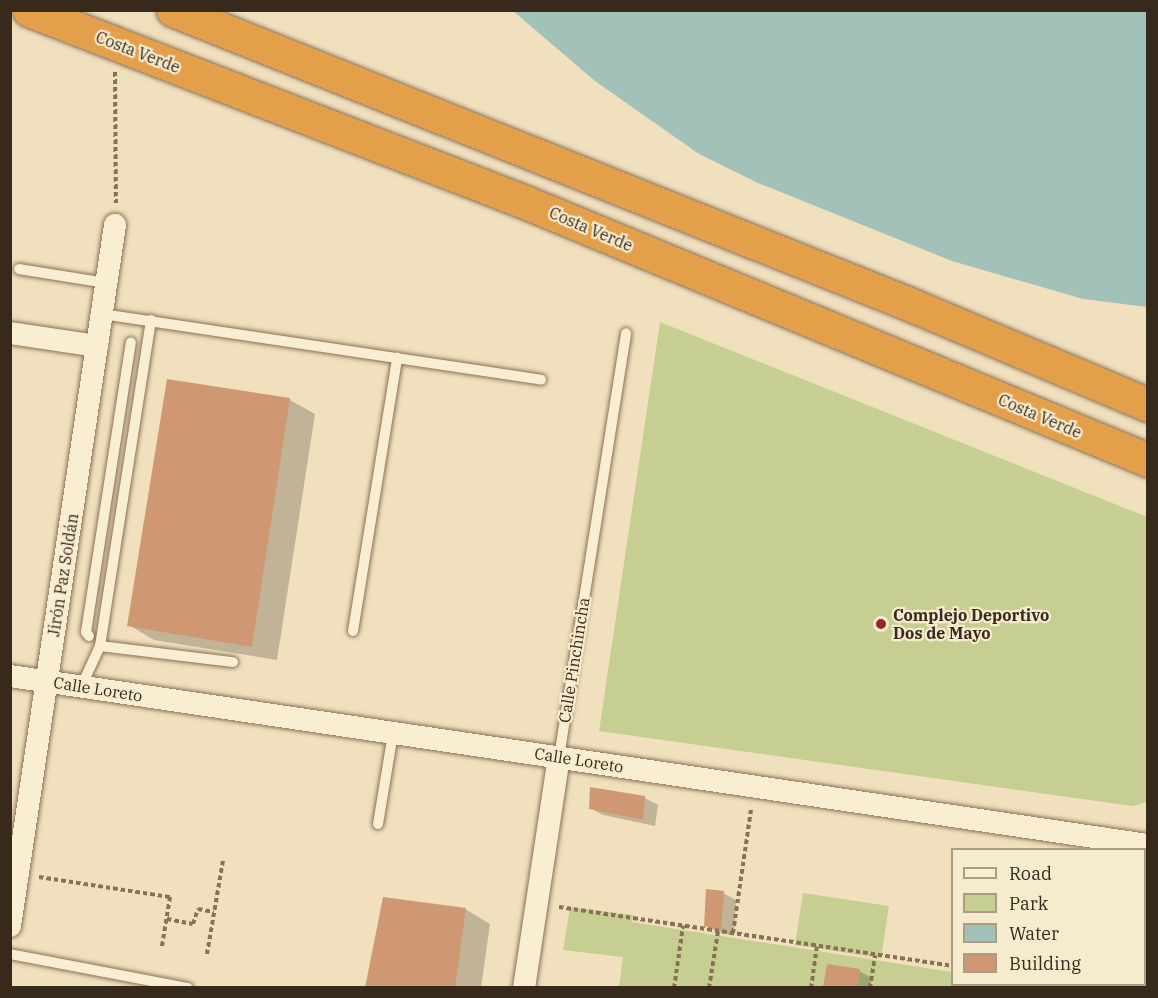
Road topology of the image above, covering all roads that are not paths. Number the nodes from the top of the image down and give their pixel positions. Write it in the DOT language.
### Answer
graph roads {
  1 [pos="29,10"];
  2 [pos="173,10"];
  3 [pos="115,225"];
  4 [pos="19,269"];
  5 [pos="106,283"];
  6 [pos="102,314"];
  7 [pos="152,320"];
  8 [pos="10,333"];
  9 [pos="626,333"];
  10 [pos="131,342"];
  11 [pos="97,346"];
  12 [pos="397,358"];
  13 [pos="541,380"];
  14 [pos="1148,405"];
  15 [pos="1148,460"];
  16 [pos="353,631"];
  17 [pos="89,636"];
  18 [pos="100,646"];
  19 [pos="233,662"];
  20 [pos="10,676"];
  21 [pos="47,682"];
  22 [pos="81,687"];
  23 [pos="393,733"];
  24 [pos="559,757"];
  25 [pos="378,824"];
  26 [pos="1148,845"];
  27 [pos="10,926"];
  28 [pos="10,954"];
  29 [pos="188,987"];
  30 [pos="524,987"];
  1 -- 15 [label="highway, Costa Verde"];
  2 -- 14 [label="highway"];
  3 -- 5 [label="street, Jirón Paz Soldán"];
  4 -- 5 [label="lane"];
  5 -- 6 [label="street, Jirón Paz Soldán"];
  6 -- 7 [label="lane"];
  6 -- 11 [label="street, Jirón Paz Soldán"];
  7 -- 12 [label="lane"];
  7 -- 18 [label="lane"];
  8 -- 11 [label="street"];
  9 -- 24 [label="lane, Calle Pinchincha"];
  10 -- 17 [label="lane"];
  11 -- 21 [label="street, Jirón Paz Soldán"];
  12 -- 13 [label="lane"];
  12 -- 16 [label="lane"];
  18 -- 19 [label="lane"];
  18 -- 22 [label="lane"];
  20 -- 21 [label="street, Calle Loreto"];
  21 -- 22 [label="street, Calle Loreto"];
  21 -- 27 [label="street, Jirón Paz Soldán"];
  22 -- 23 [label="street, Calle Loreto"];
  23 -- 24 [label="street, Calle Loreto"];
  23 -- 25 [label="lane"];
  24 -- 26 [label="street, Calle Loreto"];
  24 -- 30 [label="street, Calle Pinchincha"];
  28 -- 29 [label="lane"];
}
